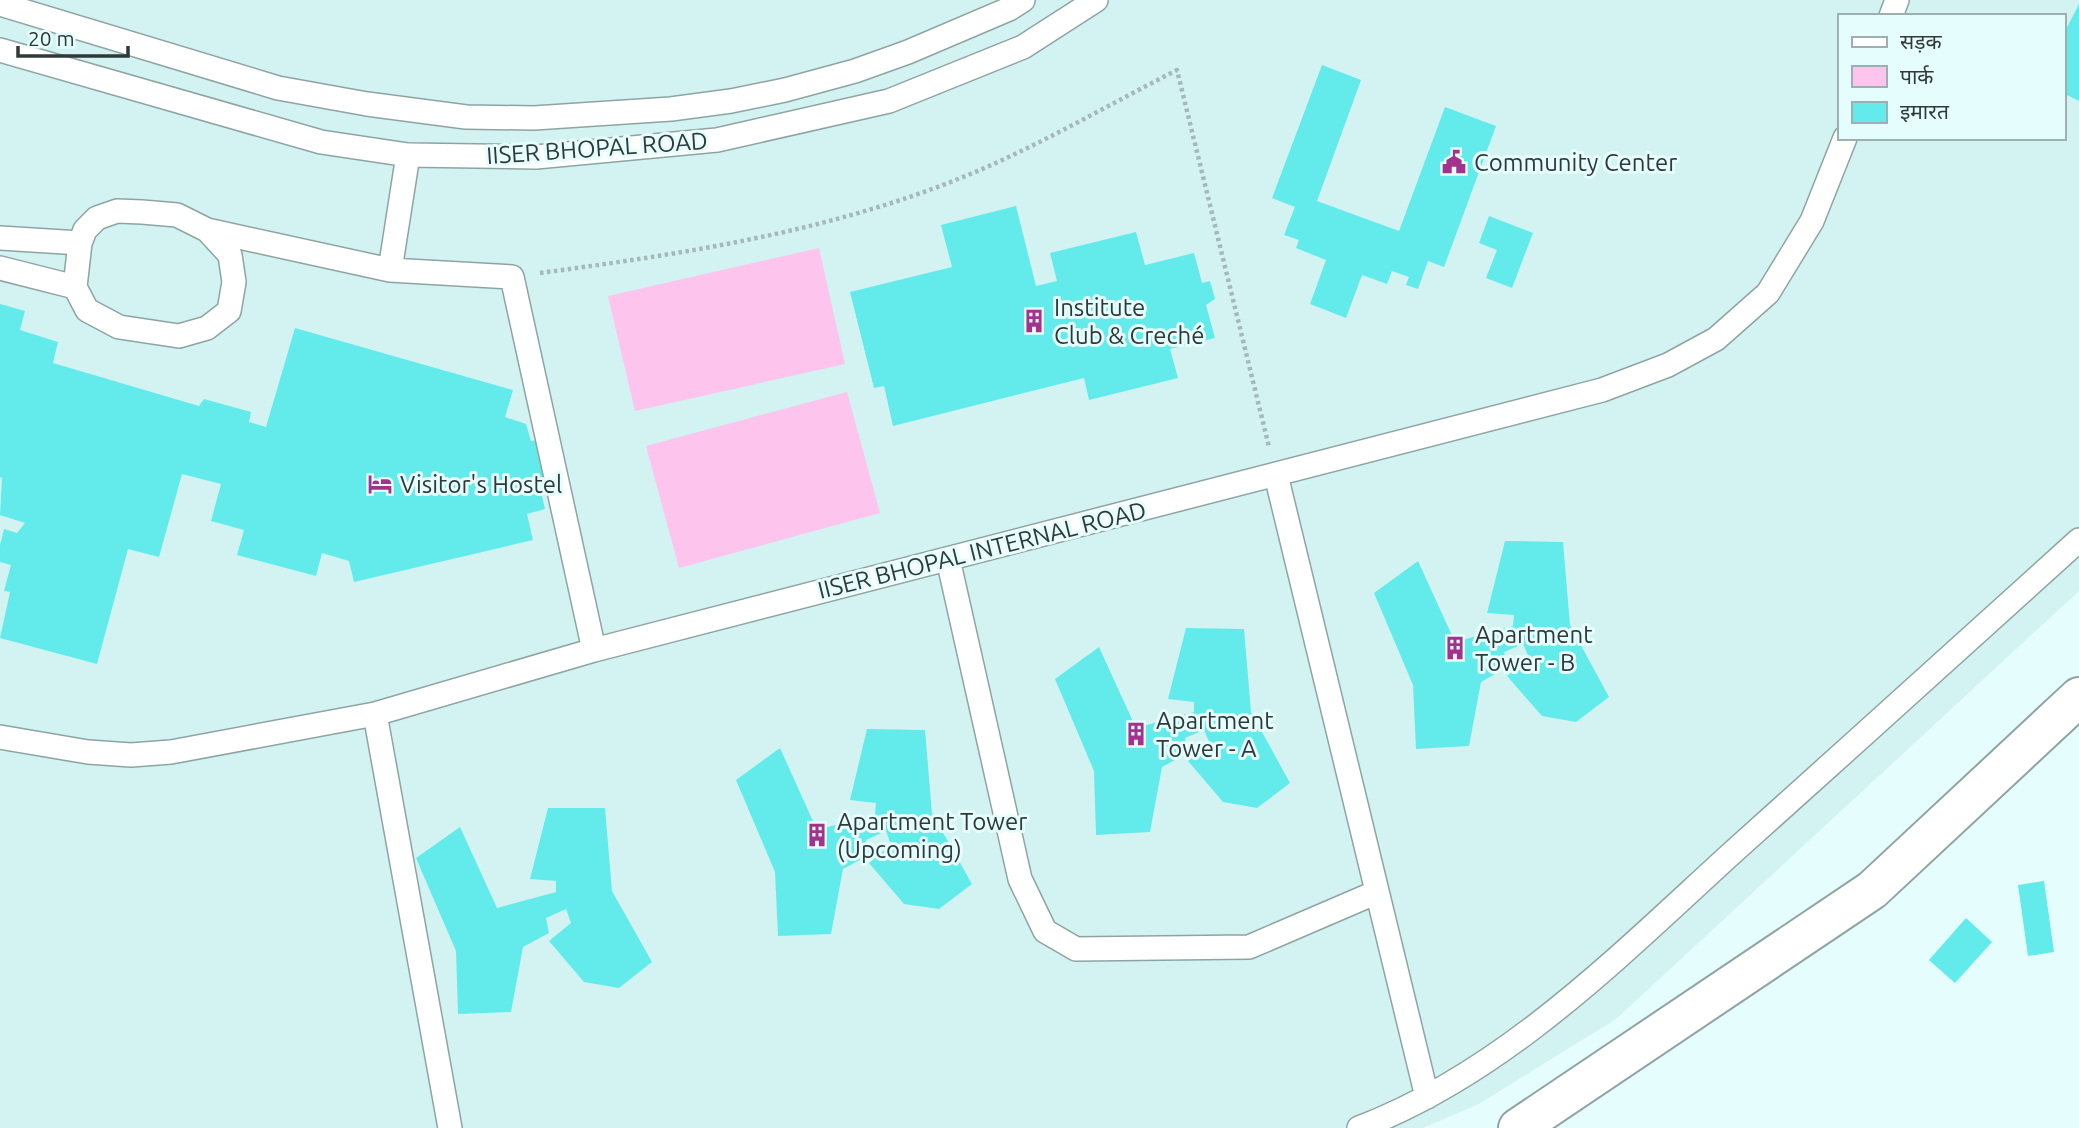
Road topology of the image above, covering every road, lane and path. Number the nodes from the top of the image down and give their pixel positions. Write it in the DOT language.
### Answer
graph roads {
  1 [pos="1023,0"];
  2 [pos="1096,0"];
  3 [pos="0,4"];
  4 [pos="0,50"];
  5 [pos="1843,140"];
  6 [pos="408,155"];
  7 [pos="207,230"];
  8 [pos="0,238"];
  9 [pos="80,243"];
  10 [pos="0,268"];
  11 [pos="390,270"];
  12 [pos="512,277"];
  13 [pos="75,287"];
  14 [pos="1276,475"];
  15 [pos="2079,540"];
  16 [pos="948,559"];
  17 [pos="594,650"];
  18 [pos="2079,697"];
  19 [pos="375,714"];
  20 [pos="0,737"];
  21 [pos="1377,892"];
  22 [pos="1427,1097"];
  23 [pos="450,1128"];
  24 [pos="1359,1128"];
  25 [pos="1518,1128"];
  1 -- 3 [label="lane, IISER BHOPAL ROAD"];
  2 -- 6 [label="lane, IISER BHOPAL ROAD"];
  4 -- 6 [label="lane, IISER BHOPAL ROAD"];
  5 -- 14 [label="lane, IISER BHOPAL INTERNAL ROAD"];
  6 -- 11 [label="lane"];
  7 -- 9 [label="lane"];
  7 -- 11 [label="lane"];
  7 -- 13 [label="lane"];
  8 -- 9 [label="lane"];
  9 -- 13 [label="lane"];
  10 -- 13 [label="lane"];
  11 -- 12 [label="lane"];
  12 -- 14 [label="path"];
  12 -- 17 [label="lane"];
  14 -- 16 [label="lane, IISER BHOPAL INTERNAL ROAD"];
  14 -- 21 [label="lane"];
  15 -- 22 [label="lane"];
  16 -- 17 [label="lane, IISER BHOPAL INTERNAL ROAD"];
  16 -- 21 [label="lane"];
  17 -- 19 [label="lane, IISER BHOPAL INTERNAL ROAD"];
  18 -- 25 [label="street"];
  19 -- 20 [label="lane, IISER BHOPAL INTERNAL ROAD"];
  19 -- 23 [label="lane"];
  21 -- 22 [label="lane"];
  22 -- 24 [label="lane"];
}
